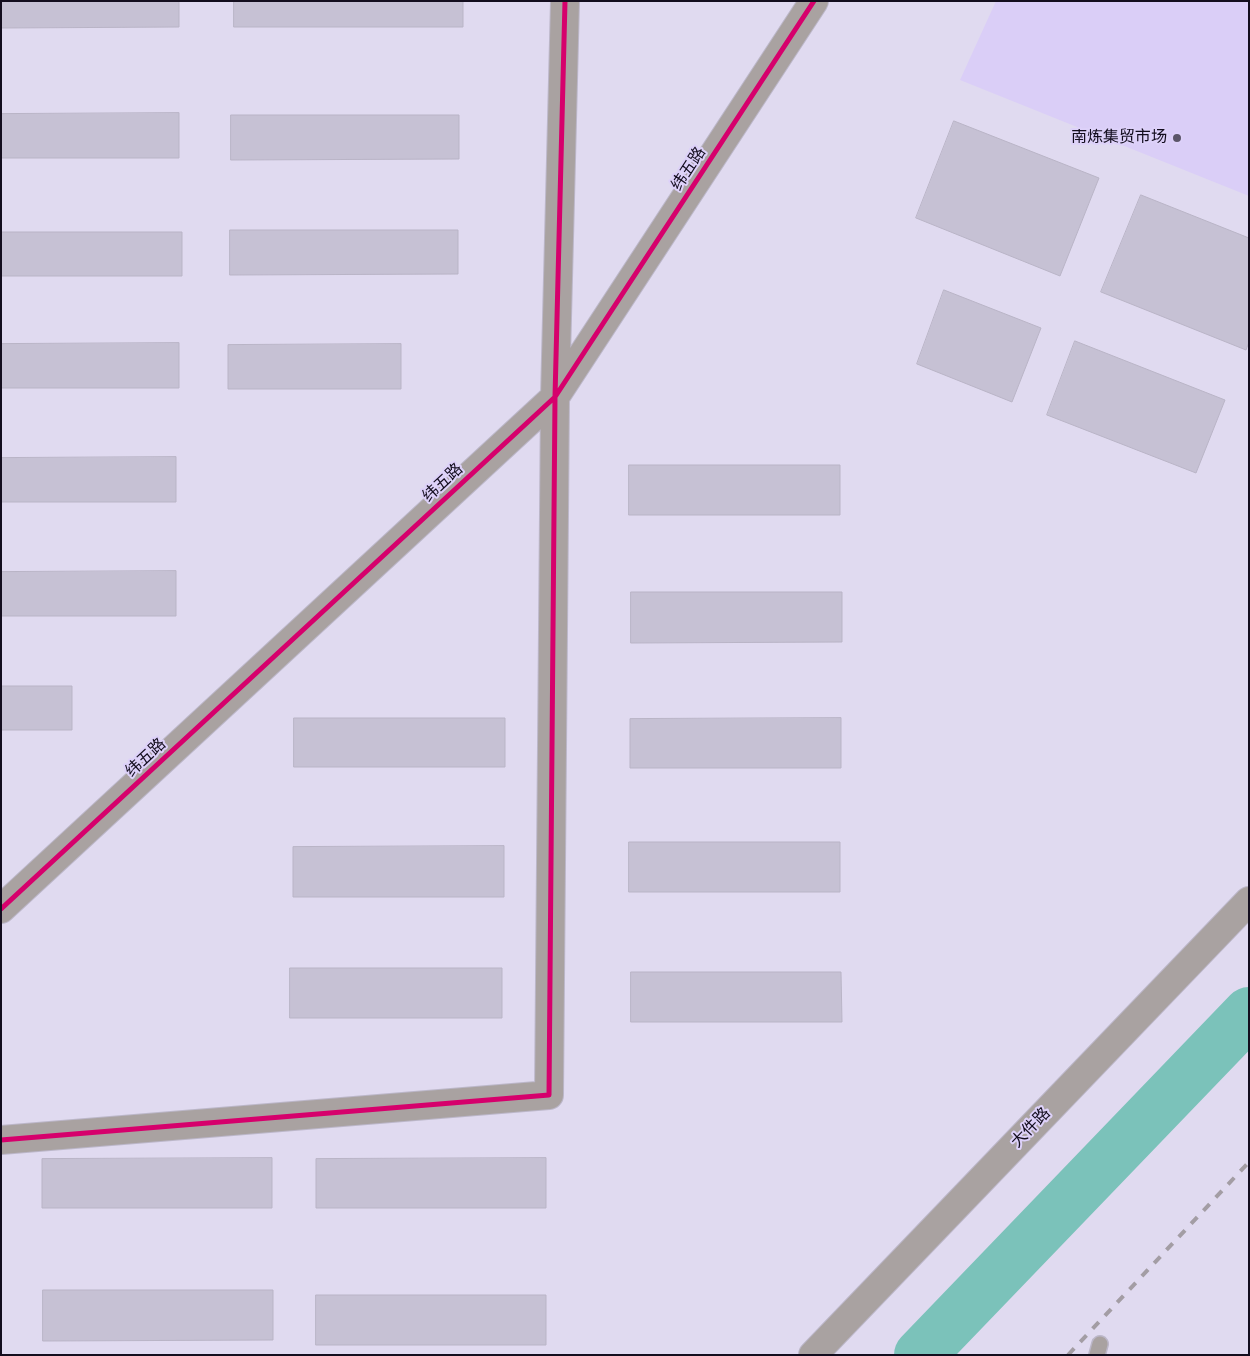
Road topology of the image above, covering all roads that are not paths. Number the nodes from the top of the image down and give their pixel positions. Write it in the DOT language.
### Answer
graph roads {
  1 [pos="565,1"];
  2 [pos="814,1"];
  3 [pos="555,397"];
  4 [pos="1249,902"];
  5 [pos="1,909"];
  6 [pos="1,1140"];
  7 [pos="813,1355"];
  1 -- 3 [label="street"];
  2 -- 3 [label="street, 纬五路"];
  3 -- 5 [label="street, 纬五路"];
  3 -- 6 [label="street"];
  4 -- 7 [label="street, 大件路"];
}
